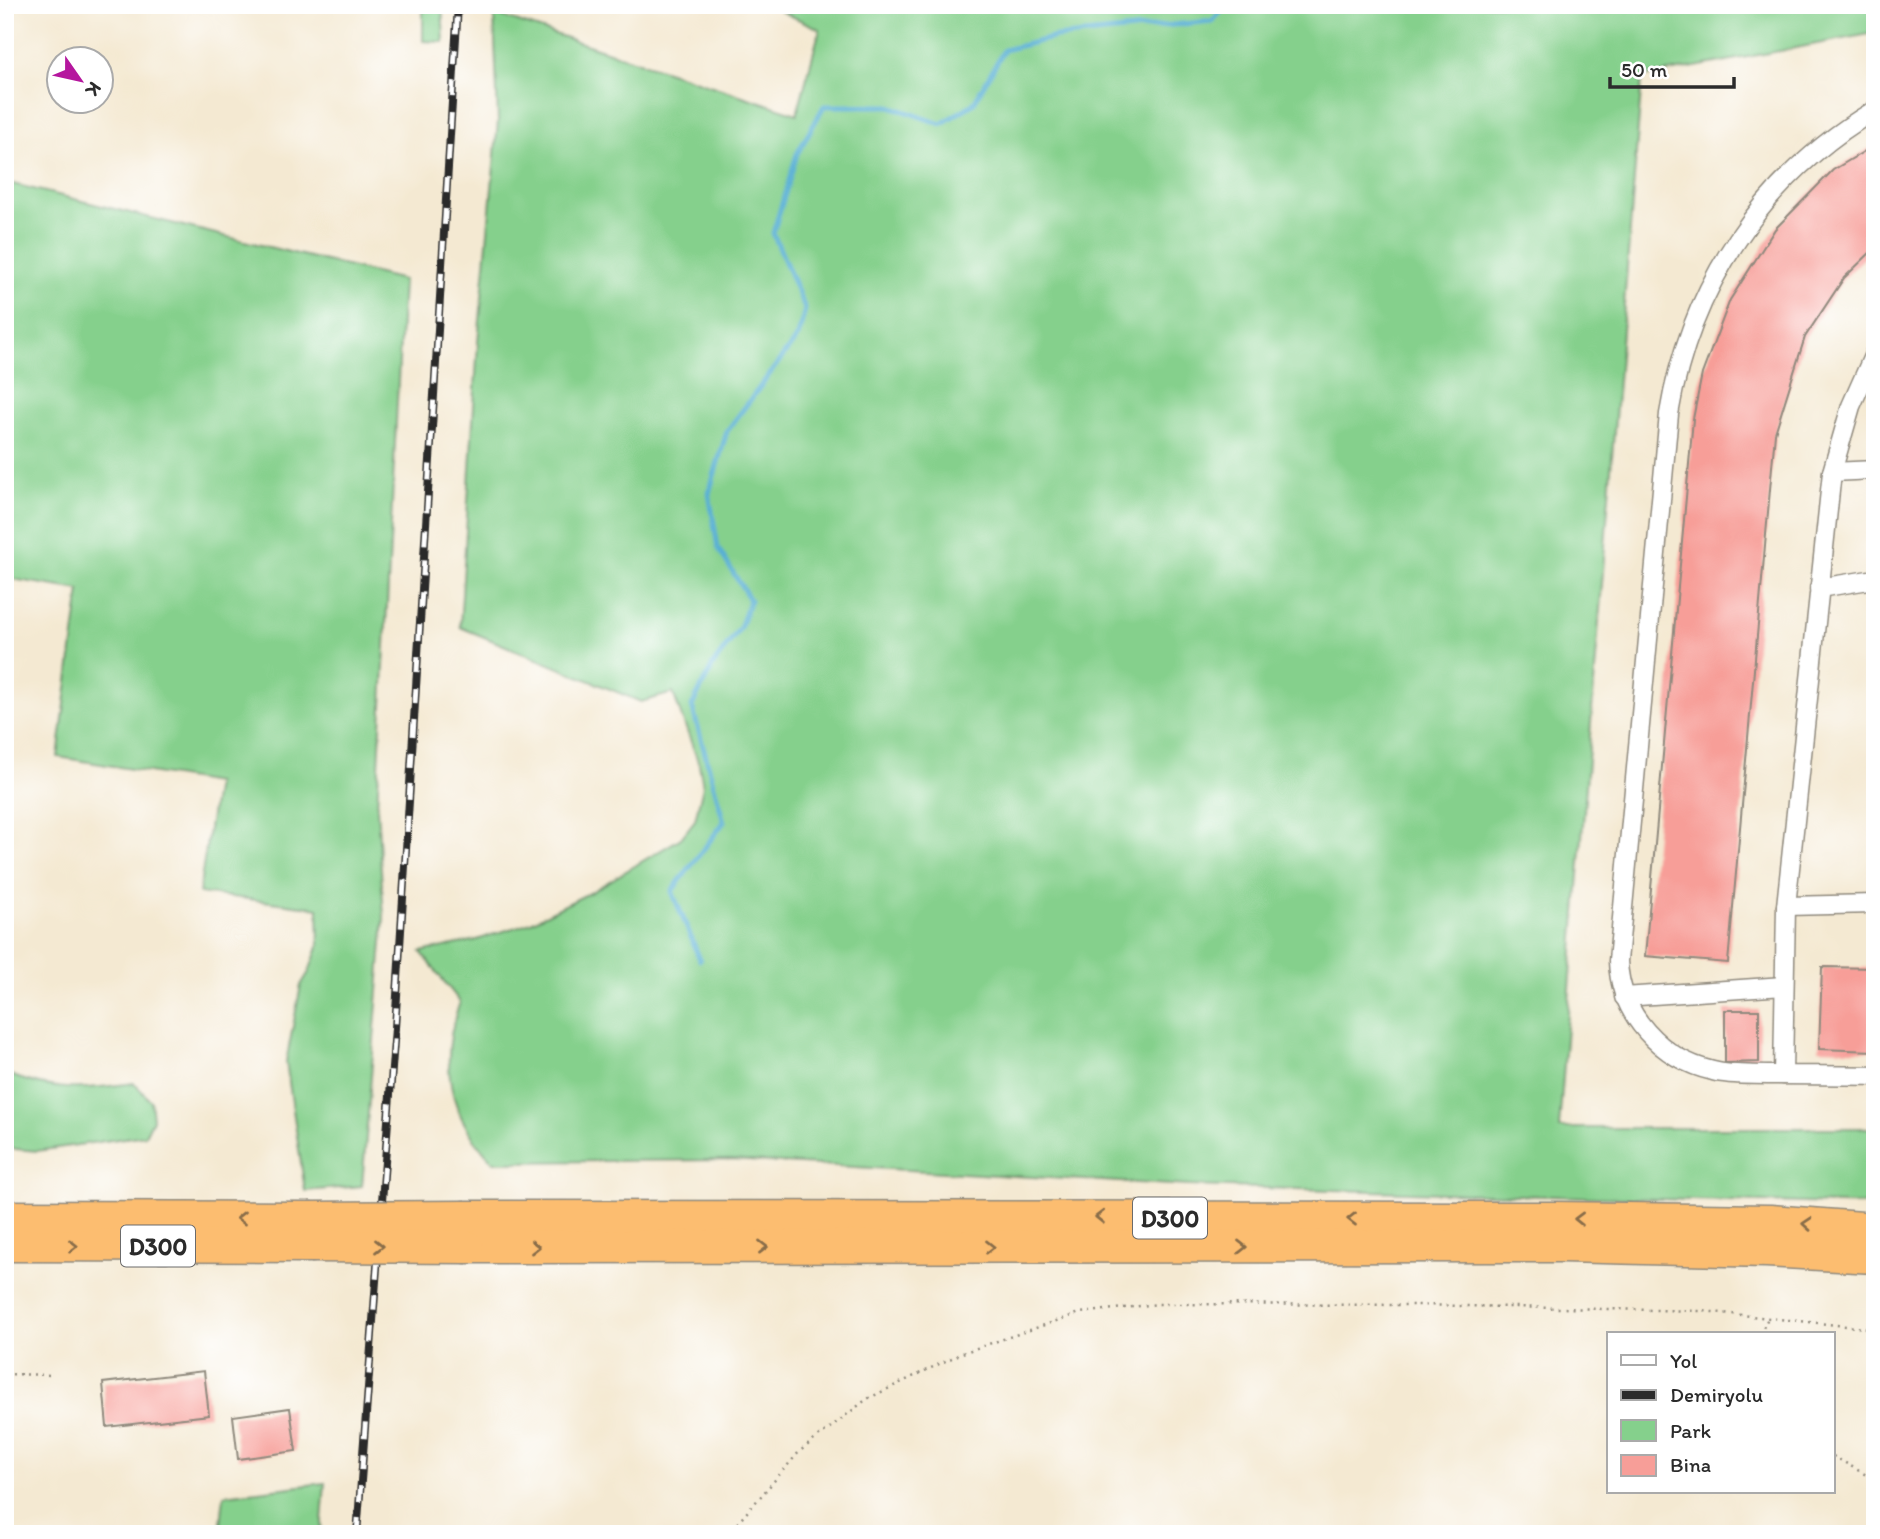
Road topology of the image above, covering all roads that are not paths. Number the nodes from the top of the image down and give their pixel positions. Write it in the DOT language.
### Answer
graph roads {
  1 [pos="1875,110"];
  2 [pos="1875,352"];
  3 [pos="1875,470"];
  4 [pos="1832,472"];
  5 [pos="1875,579"];
  6 [pos="1819,588"];
  7 [pos="1875,904"];
  8 [pos="1786,906"];
  9 [pos="1784,986"];
  10 [pos="1624,997"];
  11 [pos="1783,1075"];
  12 [pos="1875,1076"];
  13 [pos="5,1217"];
  14 [pos="1875,1228"];
  15 [pos="310,1232"];
  16 [pos="466,1232"];
  17 [pos="5,1245"];
  18 [pos="1875,1257"];
  1 -- 10 [label="street"];
  2 -- 4 [label="street"];
  3 -- 4 [label="street"];
  4 -- 6 [label="street"];
  5 -- 6 [label="street"];
  6 -- 8 [label="street"];
  7 -- 8 [label="street"];
  8 -- 9 [label="street"];
  9 -- 10 [label="street"];
  9 -- 11 [label="street"];
  10 -- 11 [label="street"];
  11 -- 12 [label="street"];
  15 -- 13 [label="highway, D300, one-way"];
  14 -- 16 [label="highway, D300, one-way"];
  15 -- 16 [label="highway, D300, bridge"];
  17 -- 15 [label="highway, D300, one-way"];
  16 -- 18 [label="highway, D300, one-way"];
}
